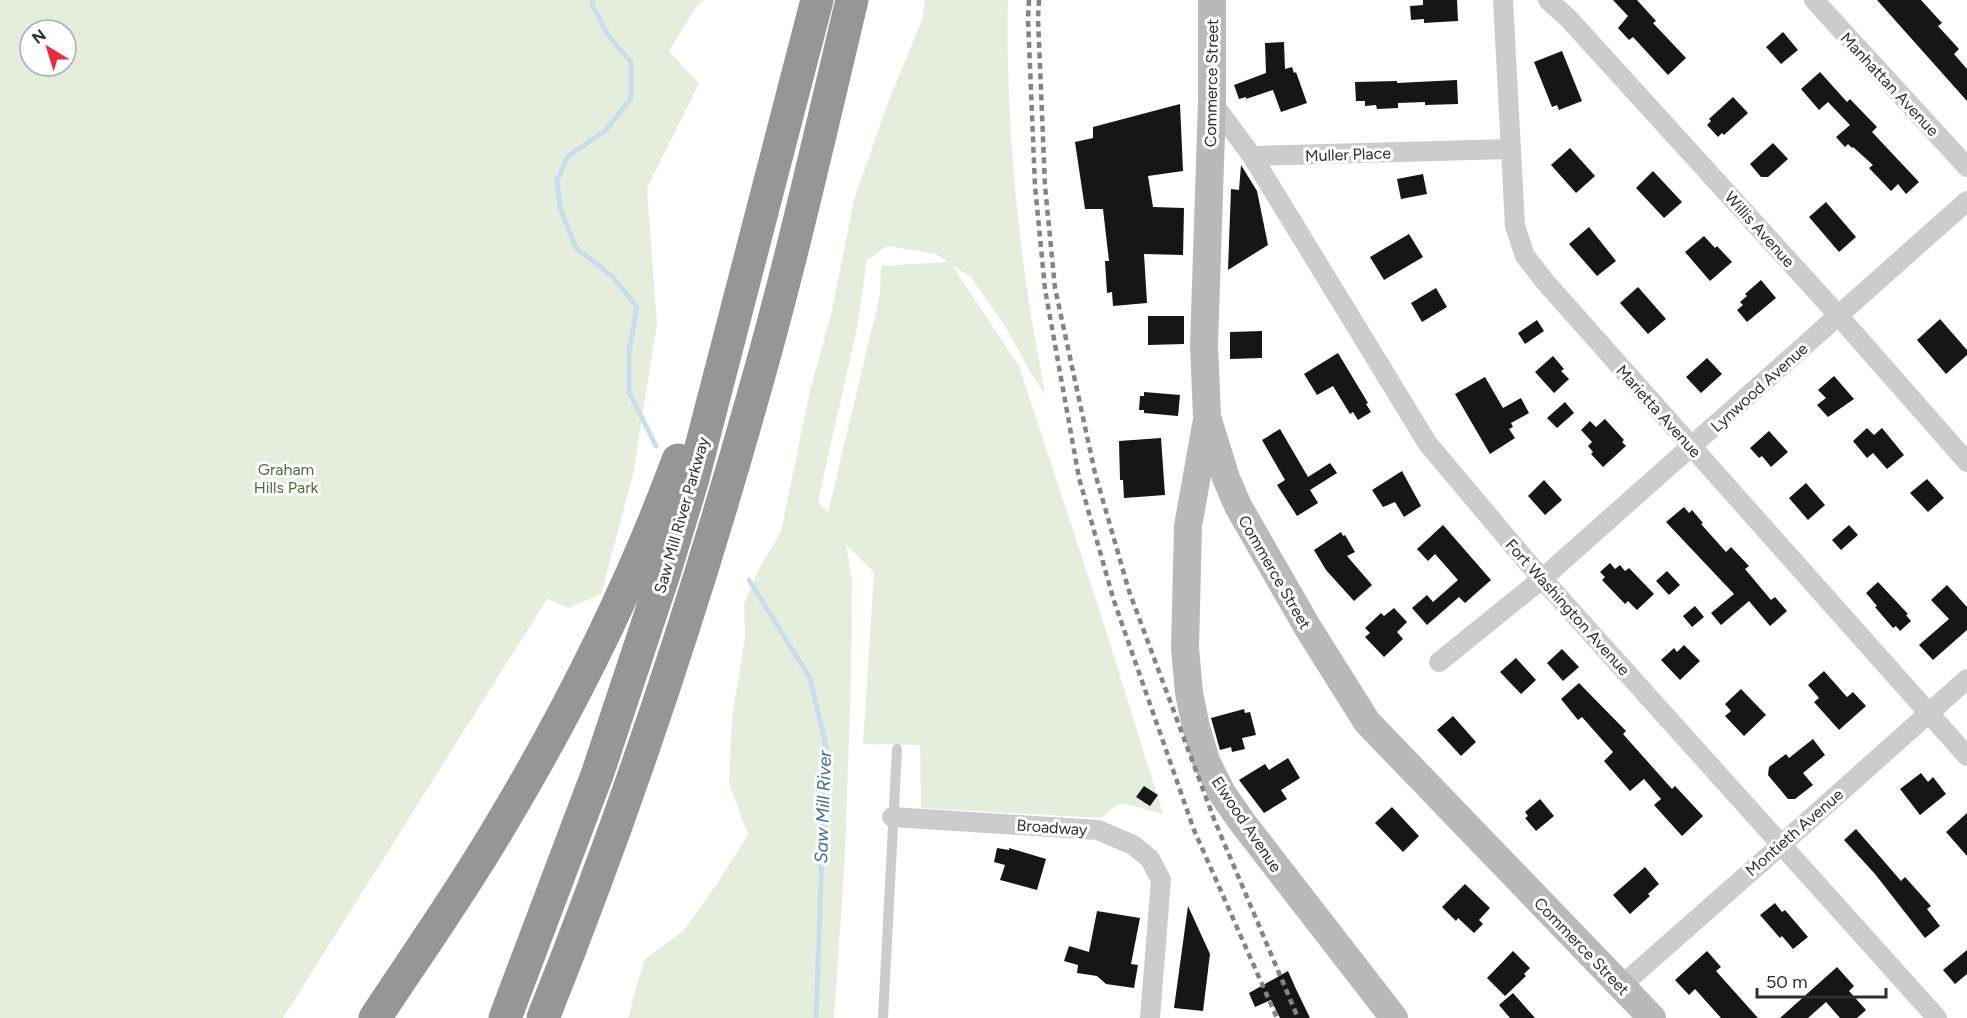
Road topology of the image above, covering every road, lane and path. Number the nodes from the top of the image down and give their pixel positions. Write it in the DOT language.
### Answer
graph roads {
  1 [pos="817,0"];
  2 [pos="852,0"];
  3 [pos="1212,0"];
  4 [pos="1503,0"];
  5 [pos="1548,0"];
  6 [pos="1814,0"];
  7 [pos="1212,102"];
  8 [pos="1511,149"];
  9 [pos="1252,156"];
  10 [pos="1967,167"];
  11 [pos="1967,201"];
  12 [pos="1838,316"];
  13 [pos="727,346"];
  14 [pos="1207,417"];
  15 [pos="1692,448"];
  16 [pos="1967,462"];
  17 [pos="1543,579"];
  18 [pos="690,610"];
  19 [pos="1438,662"];
  20 [pos="1967,678"];
  21 [pos="1928,714"];
  22 [pos="897,749"];
  23 [pos="1967,756"];
  24 [pos="892,817"];
  25 [pos="1781,845"];
  26 [pos="1621,986"];
  27 [pos="375,1018"];
  28 [pos="505,1018"];
  29 [pos="543,1018"];
  30 [pos="563,1018"];
  31 [pos="883,1018"];
  32 [pos="1150,1018"];
  33 [pos="1394,1018"];
  34 [pos="1652,1018"];
  35 [pos="1937,1018"];
  1 -- 13 [label="highway, Saw Mill River Parkway"];
  2 -- 18 [label="highway"];
  3 -- 7 [label="main road, Commerce Street"];
  4 -- 8 [label="street, Marietta Avenue"];
  5 -- 12 [label="street, Willis Avenue"];
  6 -- 10 [label="street, Manhattan Avenue"];
  7 -- 9 [label="street"];
  7 -- 14 [label="main road, Commerce Street"];
  8 -- 9 [label="street, Muller Place"];
  8 -- 15 [label="street, Marietta Avenue"];
  9 -- 17 [label="street, Fort Washington Avenue"];
  11 -- 12 [label="street, Lynwood Avenue"];
  12 -- 15 [label="street, Lynwood Avenue"];
  12 -- 16 [label="street, Willis Avenue"];
  13 -- 27 [label="highway"];
  13 -- 28 [label="highway, Saw Mill River Parkway"];
  14 -- 26 [label="main road, Commerce Street"];
  14 -- 33 [label="main road, Elwood Avenue"];
  15 -- 17 [label="street, Lynwood Avenue"];
  15 -- 21 [label="street, Marietta Avenue"];
  17 -- 19 [label="street, Lynwood Avenue"];
  17 -- 25 [label="street, Fort Washington Avenue"];
  18 -- 29 [label="highway"];
  18 -- 30 [label="highway"];
  20 -- 21 [label="street, Montieth Avenue"];
  21 -- 23 [label="street, Marietta Avenue"];
  21 -- 25 [label="street, Montieth Avenue"];
  22 -- 24 [label="lane"];
  24 -- 31 [label="lane"];
  24 -- 32 [label="street, Broadway"];
  25 -- 26 [label="street, Montieth Avenue"];
  25 -- 35 [label="street, Fort Washington Avenue"];
  26 -- 34 [label="main road, Commerce Street"];
}
